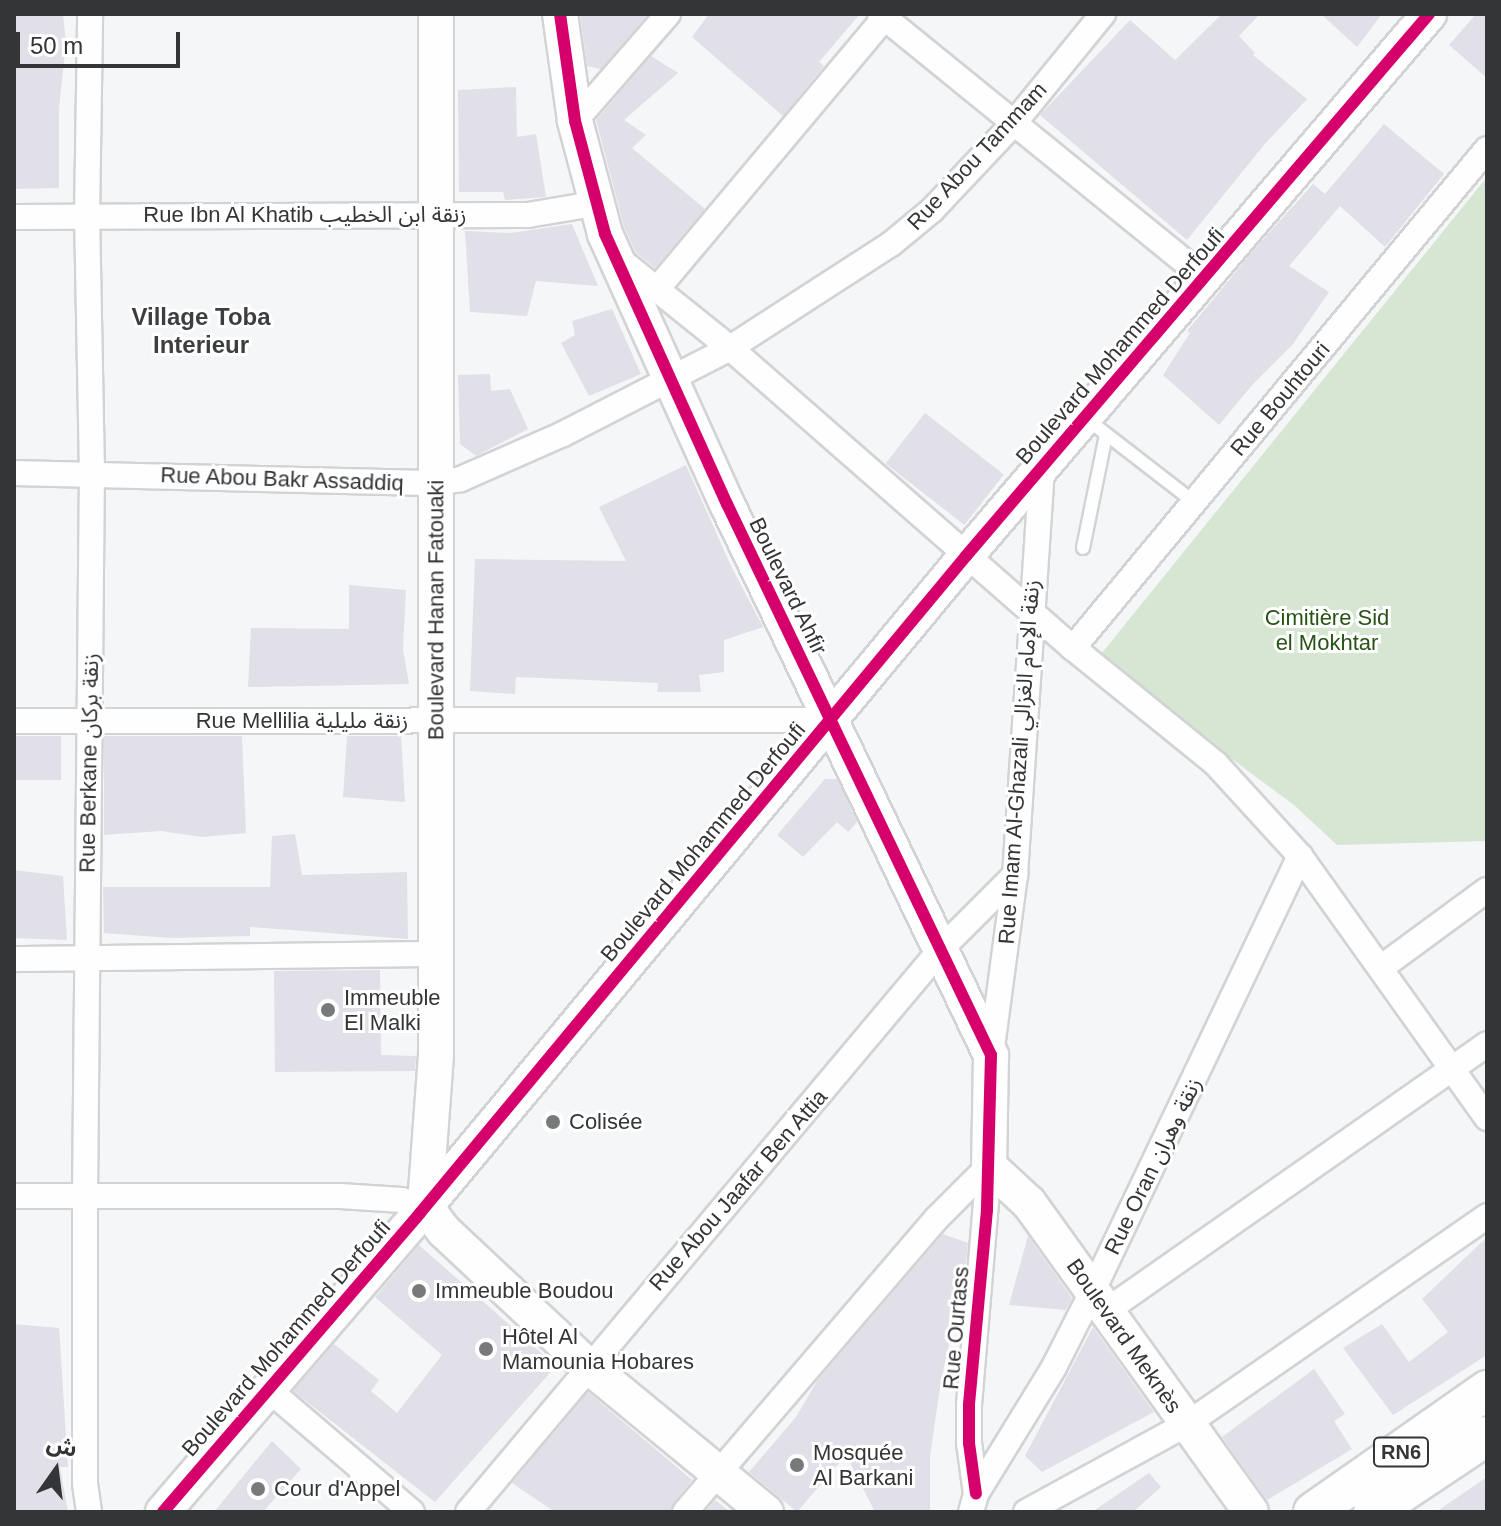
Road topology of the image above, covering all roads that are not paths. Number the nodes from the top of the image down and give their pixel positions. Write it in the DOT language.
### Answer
graph roads {
  1 [pos="90,14"];
  2 [pos="436,14"];
  3 [pos="560,14"];
  4 [pos="668,14"];
  5 [pos="1103,14"];
  6 [pos="1429,14"];
  7 [pos="884,15"];
  8 [pos="575,121"];
  9 [pos="1014,123"];
  10 [pos="1487,149"];
  11 [pos="594,204"];
  12 [pos="435,213"];
  13 [pos="87,216"];
  14 [pos="14,217"];
  15 [pos="614,255"];
  16 [pos="1205,278"];
  17 [pos="657,289"];
  18 [pos="730,348"];
  19 [pos="671,380"];
  20 [pos="1096,426"];
  21 [pos="1042,468"];
  22 [pos="14,473"];
  23 [pos="92,473"];
  24 [pos="437,483"];
  25 [pos="1194,502"];
  26 [pos="1083,548"];
  27 [pos="966,556"];
  28 [pos="1031,613"];
  29 [pos="1073,648"];
  30 [pos="89,720"];
  31 [pos="830,720"];
  32 [pos="14,721"];
  33 [pos="436,721"];
  34 [pos="1300,856"];
  35 [pos="1015,875"];
  36 [pos="1487,890"];
  37 [pos="941,949"];
  38 [pos="436,954"];
  39 [pos="87,958"];
  40 [pos="14,959"];
  41 [pos="1382,967"];
  42 [pos="1487,1044"];
  43 [pos="991,1055"];
  44 [pos="1450,1070"];
  45 [pos="1487,1118"];
  46 [pos="989,1166"];
  47 [pos="14,1196"];
  48 [pos="85,1197"];
  49 [pos="425,1206"];
  50 [pos="1487,1216"];
  51 [pos="1099,1301"];
  52 [pos="588,1366"];
  53 [pos="269,1390"];
  54 [pos="1487,1390"];
  55 [pos="1187,1424"];
  56 [pos="1487,1436"];
  57 [pos="719,1472"];
  58 [pos="973,1503"];
  59 [pos="89,1512"];
  60 [pos="163,1512"];
  61 [pos="412,1512"];
  62 [pos="468,1512"];
  63 [pos="685,1512"];
  64 [pos="766,1512"];
  65 [pos="1026,1512"];
  66 [pos="1251,1512"];
  67 [pos="1313,1512"];
  68 [pos="1373,1512"];
  1 -- 13 [label="street, Rue Berkane زنقة بركان"];
  2 -- 12 [label="street, Boulevard Hanan Fatouaki"];
  3 -- 8 [label="street, Boulevard Ahfir"];
  4 -- 8 [label="street"];
  5 -- 9 [label="street, Rue Abou Tammam"];
  6 -- 16 [label="street, Boulevard Mohammed Derfoufi"];
  7 -- 9 [label="street"];
  7 -- 17 [label="street"];
  8 -- 11 [label="street, Boulevard Ahfir"];
  9 -- 16 [label="street"];
  9 -- 18 [label="street, Rue Abou Tammam"];
  10 -- 25 [label="street, Rue Bouhtouri"];
  11 -- 12 [label="street, Rue Ibn Al Khatib زنقة ابن الخطيب"];
  11 -- 15 [label="street, Boulevard Ahfir"];
  12 -- 13 [label="street, Rue Ibn Al Khatib زنقة ابن الخطيب"];
  12 -- 24 [label="street, Boulevard Hanan Fatouaki"];
  13 -- 14 [label="street, Rue Ibn Al Khatib زنقة ابن الخطيب"];
  13 -- 23 [label="street, Rue Berkane زنقة بركان"];
  15 -- 17 [label="street"];
  15 -- 19 [label="street, Boulevard Ahfir"];
  16 -- 20 [label="street, Boulevard Mohammed Derfoufi"];
  17 -- 18 [label="street"];
  18 -- 19 [label="street, Rue Abou Tammam"];
  18 -- 27 [label="street"];
  19 -- 24 [label="street, Rue Abou Bakr Assaddiq"];
  19 -- 31 [label="street, Boulevard Ahfir"];
  20 -- 21 [label="street, Boulevard Mohammed Derfoufi"];
  20 -- 25 [label="lane"];
  20 -- 26 [label="lane"];
  21 -- 27 [label="street, Boulevard Mohammed Derfoufi"];
  21 -- 28 [label="street, Rue Imam Al-Ghazali زنقة الإمام الغزالي"];
  22 -- 23 [label="street, Rue Abou Bakr Assaddiq"];
  23 -- 24 [label="street, Rue Abou Bakr Assaddiq"];
  23 -- 30 [label="street, Rue Berkane زنقة بركان"];
  24 -- 33 [label="street, Boulevard Hanan Fatouaki"];
  25 -- 29 [label="street, Rue Bouhtouri"];
  27 -- 28 [label="street"];
  27 -- 31 [label="street, Boulevard Mohammed Derfoufi"];
  28 -- 29 [label="street"];
  28 -- 35 [label="street, Rue Imam Al-Ghazali زنقة الإمام الغزالي"];
  29 -- 34 [label="street"];
  30 -- 32 [label="street, Rue Mellilia زنقة مليلية"];
  30 -- 33 [label="street, Rue Mellilia زنقة مليلية"];
  30 -- 39 [label="street, Rue Berkane زنقة بركان"];
  31 -- 33 [label="street, Rue Mellilia زنقة مليلية"];
  31 -- 37 [label="street, Boulevard Ahfir"];
  31 -- 49 [label="street, Boulevard Mohammed Derfoufi"];
  33 -- 38 [label="street, Boulevard Hanan Fatouaki"];
  34 -- 41 [label="street"];
  34 -- 51 [label="street, Rue Oran زنقة وهران"];
  35 -- 37 [label="street, Rue Abou Jaafar Ben Attia"];
  35 -- 43 [label="street, Rue Imam Al-Ghazali زنقة الإمام الغزالي"];
  36 -- 41 [label="street"];
  37 -- 43 [label="street, Boulevard Ahfir"];
  37 -- 52 [label="street, Rue Abou Jaafar Ben Attia"];
  38 -- 39 [label="street"];
  38 -- 49 [label="street, Boulevard Hanan Fatouaki"];
  39 -- 40 [label="street"];
  39 -- 48 [label="street, Rue Berkane زنقة بركان"];
  41 -- 44 [label="street"];
  42 -- 44 [label="street"];
  43 -- 46 [label="street, Boulevard Ahfir"];
  44 -- 45 [label="street"];
  44 -- 51 [label="street"];
  46 -- 51 [label="street, Boulevard Meknès"];
  46 -- 57 [label="street"];
  46 -- 58 [label="street, Rue Ourtass"];
  47 -- 48 [label="street"];
  48 -- 49 [label="street"];
  48 -- 59 [label="street, Rue Berkane زنقة بركان"];
  49 -- 52 [label="street"];
  49 -- 53 [label="street, Boulevard Mohammed Derfoufi"];
  50 -- 55 [label="street"];
  51 -- 55 [label="street, Boulevard Meknès"];
  51 -- 58 [label="street, Rue Oran زنقة وهران"];
  52 -- 57 [label="street"];
  52 -- 62 [label="street, Rue Abou Jaafar Ben Attia"];
  53 -- 60 [label="street, Boulevard Mohammed Derfoufi"];
  53 -- 61 [label="street"];
  54 -- 67 [label="main road, RN6"];
  55 -- 65 [label="street"];
  55 -- 66 [label="street, Boulevard Meknès"];
  56 -- 68 [label="main road, RN6"];
  57 -- 63 [label="street"];
  57 -- 64 [label="street"];
}
